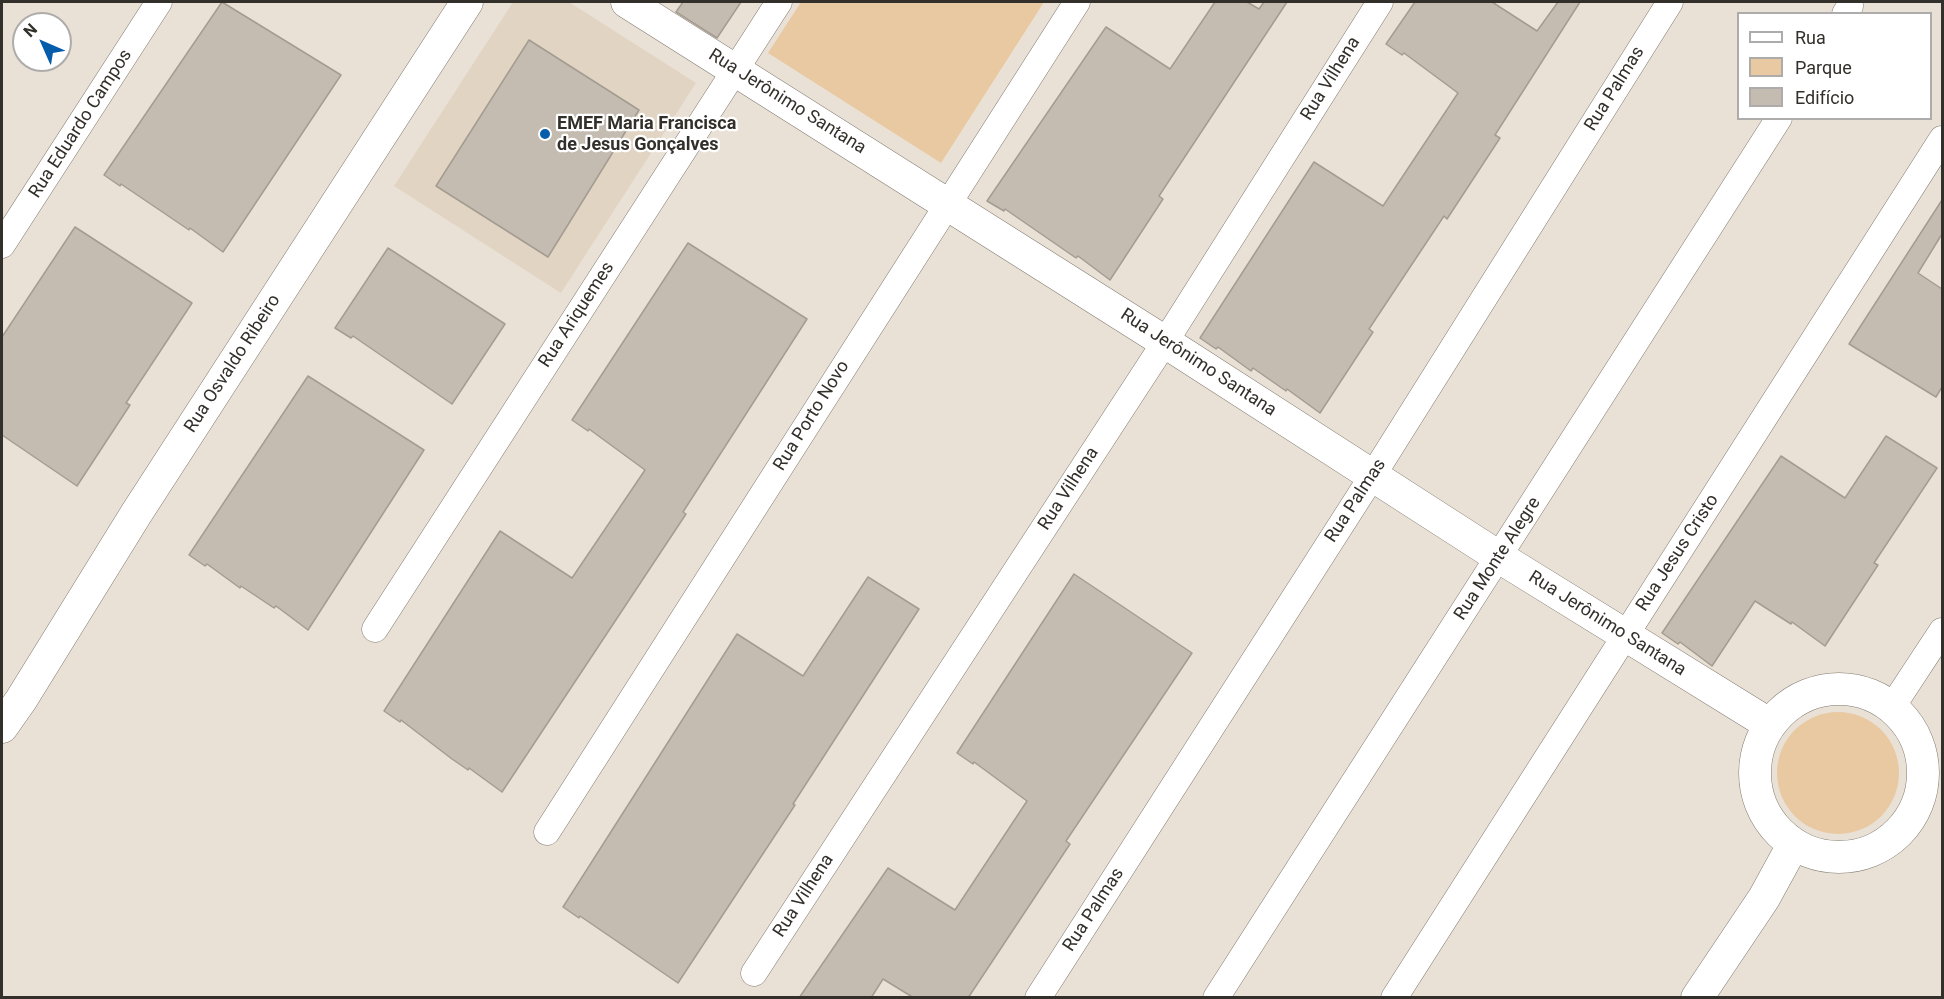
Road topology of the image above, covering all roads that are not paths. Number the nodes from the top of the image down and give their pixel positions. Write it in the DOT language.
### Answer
graph roads {
  1 [pos="159,2"];
  2 [pos="467,2"];
  3 [pos="627,2"];
  4 [pos="779,2"];
  5 [pos="1077,2"];
  6 [pos="1380,2"];
  7 [pos="1670,2"];
  8 [pos="735,69"];
  9 [pos="1778,120"];
  10 [pos="1942,139"];
  11 [pos="947,203"];
  12 [pos="2,245"];
  13 [pos="1165,342"];
  14 [pos="1373,475"];
  15 [pos="1499,557"];
  16 [pos="375,629"];
  17 [pos="1942,631"];
  18 [pos="1625,635"];
  19 [pos="1892,707"];
  20 [pos="1769,724"];
  21 [pos="2,727"];
  22 [pos="547,832"];
  23 [pos="1793,846"];
  24 [pos="754,973"];
  25 [pos="1038,998"];
  26 [pos="1216,998"];
  27 [pos="1394,998"];
  28 [pos="1698,998"];
  1 -- 12 [label="street, Rua Eduardo Campos"];
  2 -- 21 [label="street, Rua Osvaldo Ribeiro"];
  3 -- 8 [label="street, Rua Jerônimo Santana"];
  4 -- 8 [label="street, Rua Ariquemes"];
  5 -- 11 [label="street, Rua Porto Novo"];
  6 -- 13 [label="street, Rua Vilhena"];
  7 -- 14 [label="street, Rua Palmas"];
  8 -- 11 [label="street, Rua Jerônimo Santana"];
  8 -- 16 [label="street, Rua Ariquemes"];
  9 -- 15 [label="street, Rua Monte Alegre"];
  10 -- 18 [label="street, Rua Jesus Cristo"];
  11 -- 13 [label="street, Rua Jerônimo Santana"];
  11 -- 22 [label="street, Rua Porto Novo"];
  13 -- 14 [label="street, Rua Jerônimo Santana"];
  13 -- 24 [label="street, Rua Vilhena"];
  14 -- 15 [label="street, Rua Jerônimo Santana"];
  14 -- 25 [label="street, Rua Palmas"];
  15 -- 18 [label="street, Rua Jerônimo Santana"];
  15 -- 26 [label="street, Rua Monte Alegre"];
  17 -- 19 [label="street"];
  18 -- 20 [label="street, Rua Jerônimo Santana"];
  18 -- 27 [label="street, Rua Jesus Cristo"];
  19 -- 20 [label="street"];
  19 -- 23 [label="street"];
  20 -- 23 [label="street"];
  23 -- 28 [label="street"];
}
